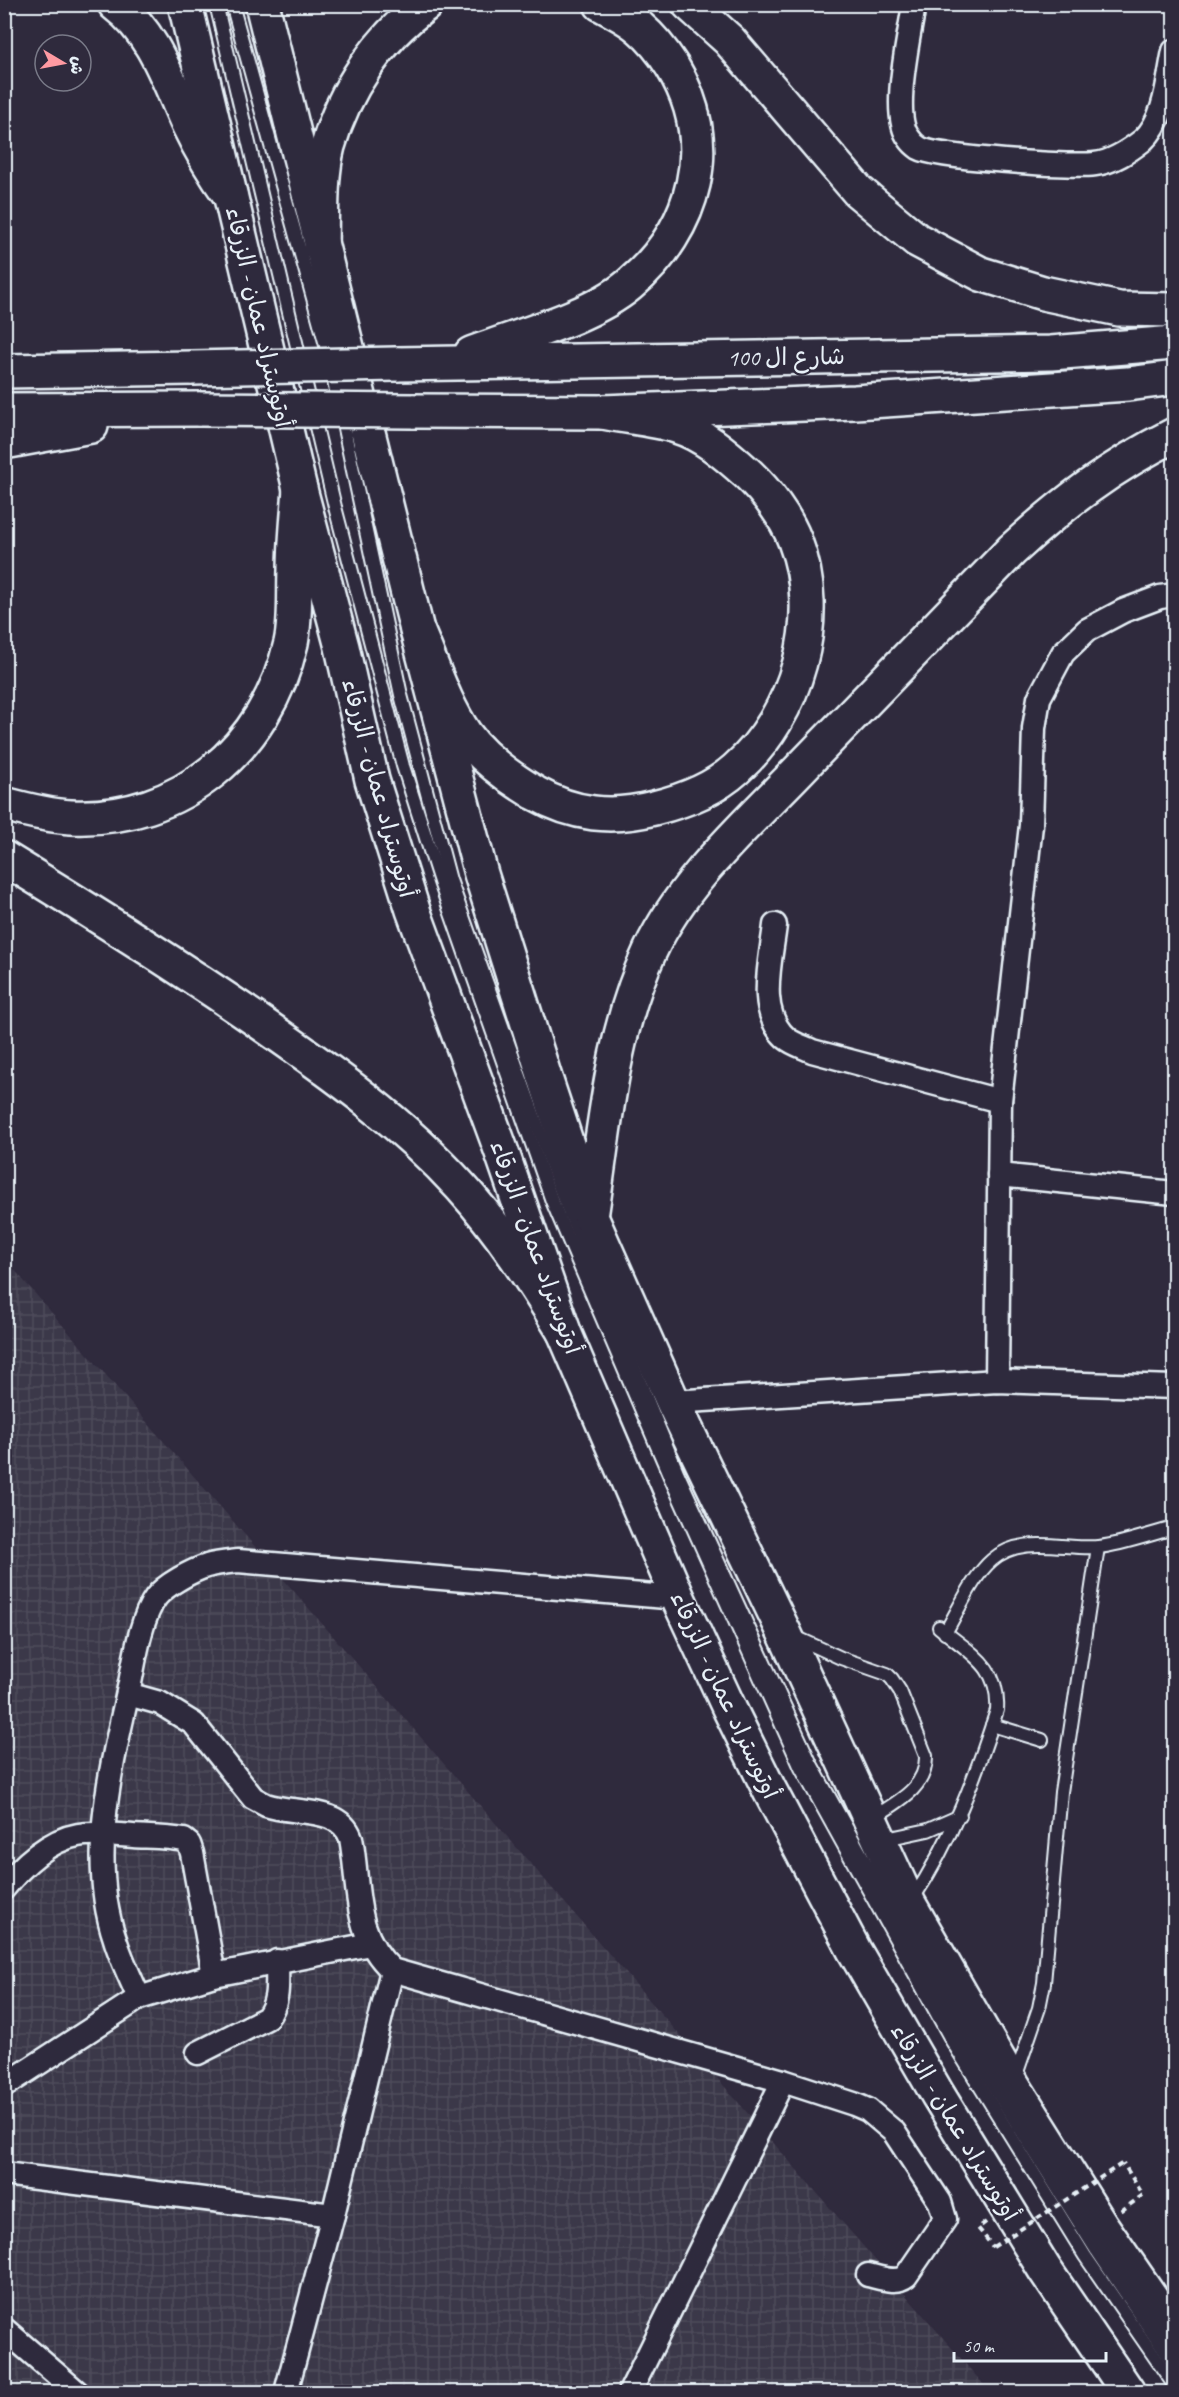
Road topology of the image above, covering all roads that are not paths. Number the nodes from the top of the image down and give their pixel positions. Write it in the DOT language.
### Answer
graph roads {
  1 [pos="115,4"];
  2 [pos="185,4"];
  3 [pos="216,4"];
  4 [pos="232,4"];
  5 [pos="262,4"];
  6 [pos="426,4"];
  7 [pos="601,4"];
  8 [pos="689,4"];
  9 [pos="914,4"];
  10 [pos="400,18"];
  11 [pos="1174,51"];
  12 [pos="230,195"];
  13 [pos="321,247"];
  14 [pos="1174,310"];
  15 [pos="1174,343"];
  16 [pos="4,350"];
  17 [pos="448,362"];
  18 [pos="81,370"];
  19 [pos="4,371"];
  20 [pos="1174,378"];
  21 [pos="140,409"];
  22 [pos="4,410"];
  23 [pos="603,412"];
  24 [pos="1174,435"];
  25 [pos="4,442"];
  26 [pos="300,489"];
  27 [pos="1174,595"];
  28 [pos="417,630"];
  29 [pos="4,804"];
  30 [pos="4,858"];
  31 [pos="775,926"];
  32 [pos="1000,1101"];
  33 [pos="999,1175"];
  34 [pos="1174,1192"];
  35 [pos="591,1217"];
  36 [pos="564,1332"];
  37 [pos="997,1381"];
  38 [pos="1174,1388"];
  39 [pos="673,1402"];
  40 [pos="1174,1528"];
  41 [pos="1098,1547"];
  42 [pos="678,1598"];
  43 [pos="784,1632"];
  44 [pos="128,1694"];
  45 [pos="992,1725"];
  46 [pos="1042,1740"];
  47 [pos="960,1816"];
  48 [pos="874,1830"];
  49 [pos="103,1834"];
  50 [pos="4,1888"];
  51 [pos="909,1904"];
  52 [pos="370,1944"];
  53 [pos="277,1961"];
  54 [pos="392,1970"];
  55 [pos="214,1975"];
  56 [pos="139,1998"];
  57 [pos="198,2053"];
  58 [pos="783,2081"];
  59 [pos="1013,2085"];
  60 [pos="4,2086"];
  61 [pos="4,2174"];
  62 [pos="333,2215"];
  63 [pos="868,2275"];
  64 [pos="4,2329"];
  65 [pos="1174,2331"];
  66 [pos="1174,2365"];
  67 [pos="1174,2385"];
  68 [pos="77,2392"];
  69 [pos="286,2392"];
  70 [pos="630,2392"];
  71 [pos="1128,2392"];
  1 -- 12 [label="highway"];
  2 -- 12 [label="highway, أوتوستراد عمان - الزرقاء"];
  3 -- 67 [label="lane"];
  4 -- 66 [label="lane"];
  5 -- 13 [label="highway"];
  6 -- 10 [label="highway"];
  7 -- 17 [label="highway"];
  8 -- 14 [label="highway"];
  9 -- 11 [label="street"];
  10 -- 13 [label="highway"];
  12 -- 26 [label="highway, أوتوستراد عمان - الزرقاء"];
  13 -- 28 [label="highway"];
  15 -- 17 [label="highway, شارع ال 100"];
  16 -- 18 [label="highway"];
  17 -- 18 [label="highway, شارع ال 100, bridge"];
  18 -- 19 [label="highway, شارع ال 100"];
  20 -- 23 [label="highway, شارع ال 100"];
  21 -- 22 [label="highway, شارع ال 100"];
  21 -- 23 [label="highway, شارع ال 100, bridge"];
  21 -- 25 [label="highway"];
  23 -- 28 [label="highway"];
  24 -- 35 [label="highway"];
  26 -- 29 [label="highway"];
  26 -- 36 [label="highway, أوتوستراد عمان - الزرقاء"];
  27 -- 32 [label="street"];
  28 -- 35 [label="highway"];
  30 -- 36 [label="highway"];
  31 -- 32 [label="street"];
  32 -- 33 [label="street"];
  33 -- 34 [label="street"];
  33 -- 37 [label="street"];
  35 -- 39 [label="highway"];
  36 -- 42 [label="highway, أوتوستراد عمان - الزرقاء"];
  37 -- 38 [label="street"];
  37 -- 39 [label="street"];
  39 -- 43 [label="highway"];
  40 -- 41 [label="lane"];
  41 -- 45 [label="lane"];
  41 -- 59 [label="lane"];
  42 -- 44 [label="street"];
  42 -- 71 [label="highway, أوتوستراد عمان - الزرقاء"];
  43 -- 48 [label="highway"];
  43 -- 48 [label="lane"];
  44 -- 49 [label="street"];
  44 -- 52 [label="street"];
  45 -- 46 [label="lane"];
  45 -- 47 [label="lane"];
  47 -- 48 [label="lane"];
  47 -- 51 [label="lane"];
  48 -- 51 [label="highway"];
  49 -- 50 [label="street"];
  49 -- 55 [label="street"];
  49 -- 56 [label="street"];
  51 -- 59 [label="highway"];
  52 -- 53 [label="street"];
  52 -- 54 [label="street"];
  53 -- 55 [label="street"];
  53 -- 57 [label="street"];
  54 -- 58 [label="street"];
  54 -- 62 [label="street"];
  55 -- 56 [label="street"];
  56 -- 60 [label="street"];
  58 -- 63 [label="street"];
  58 -- 70 [label="street"];
  59 -- 65 [label="highway"];
  61 -- 62 [label="street"];
  62 -- 69 [label="street"];
  64 -- 68 [label="street"];
}
